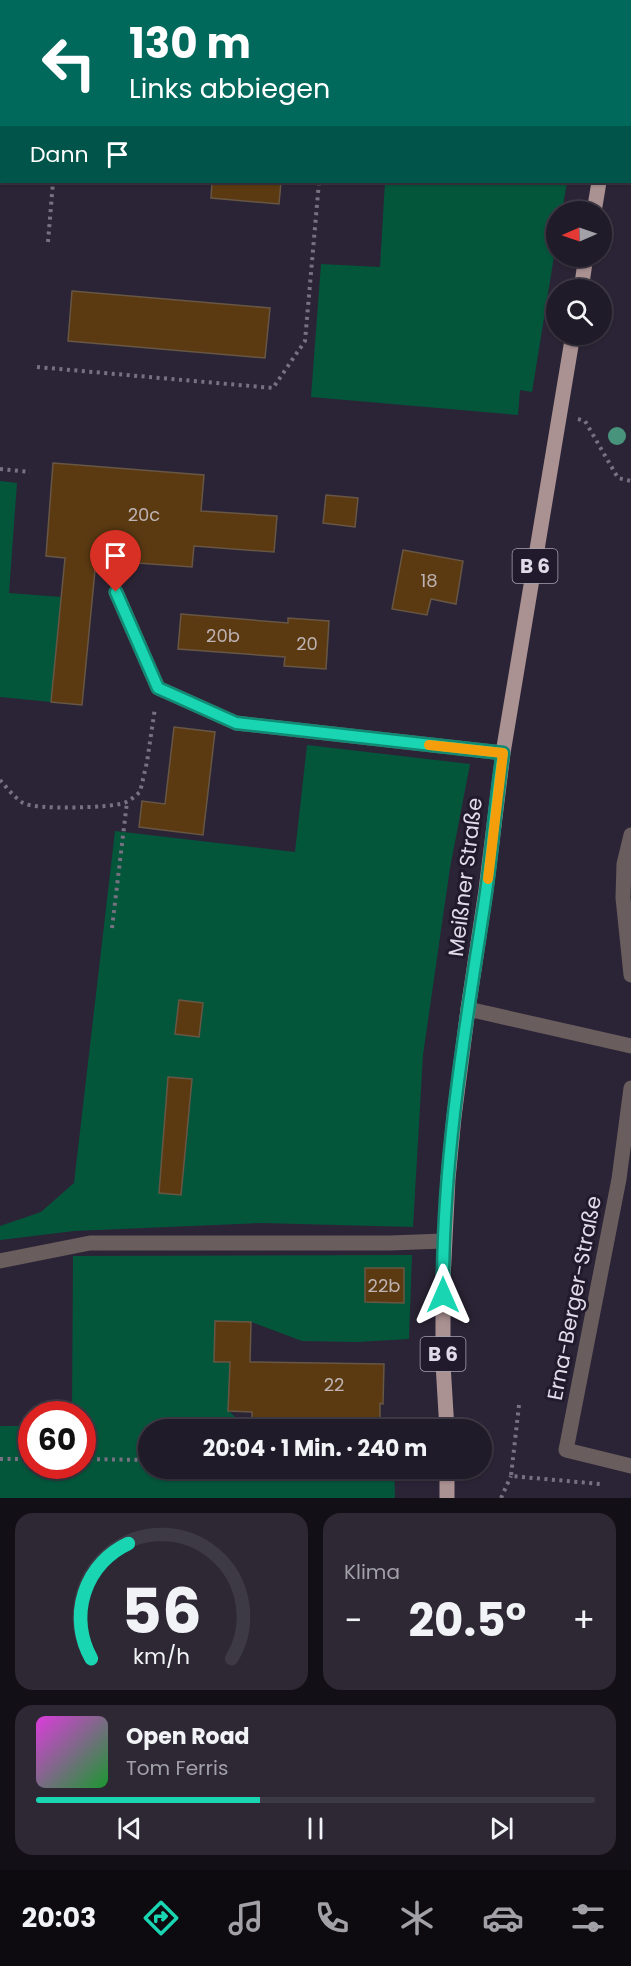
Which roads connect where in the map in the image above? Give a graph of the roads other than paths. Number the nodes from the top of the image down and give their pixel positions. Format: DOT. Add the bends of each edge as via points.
graph roads {
  1 [pos="599,183"];
  2 [pos="596,201"];
  3 [pos="571,345"];
  4 [pos="116,592"];
  5 [pos="503,753"];
  6 [pos="631,835"];
  7 [pos="631,970"];
  8 [pos="631,975"];
  9 [pos="468,1010"];
  10 [pos="631,1046"];
  11 [pos="631,1088"];
  12 [pos="444,1241"];
  13 [pos="0,1261"];
  14 [pos="446,1419"];
  15 [pos="631,1466"];
  16 [pos="447,1479"];
  17 [pos="447,1498"];
  1 -- 2 [label="main road"];
  3 -- 5 [label="main road, Meißner Straße / B 6"];
  4 -- 5 [label="street" via="158,688 236,723"];
  5 -- 9 [label="main road, Meißner Straße / B 6"];
  6 -- 7 [label="street" via="624,864 623,898"];
  7 -- 8 [label="street"];
  9 -- 10 [label="street"];
  9 -- 12 [label="main road, Meißner Straße / B 6"];
  11 -- 15 [label="street, Erna-Berger-Straße" via="619,1179 566,1450"];
  12 -- 13 [label="street" via="90,1243"];
  12 -- 14 [label="main road, Meißner Straße / B 6"];
  16 -- 17 [label="main road"];
}
